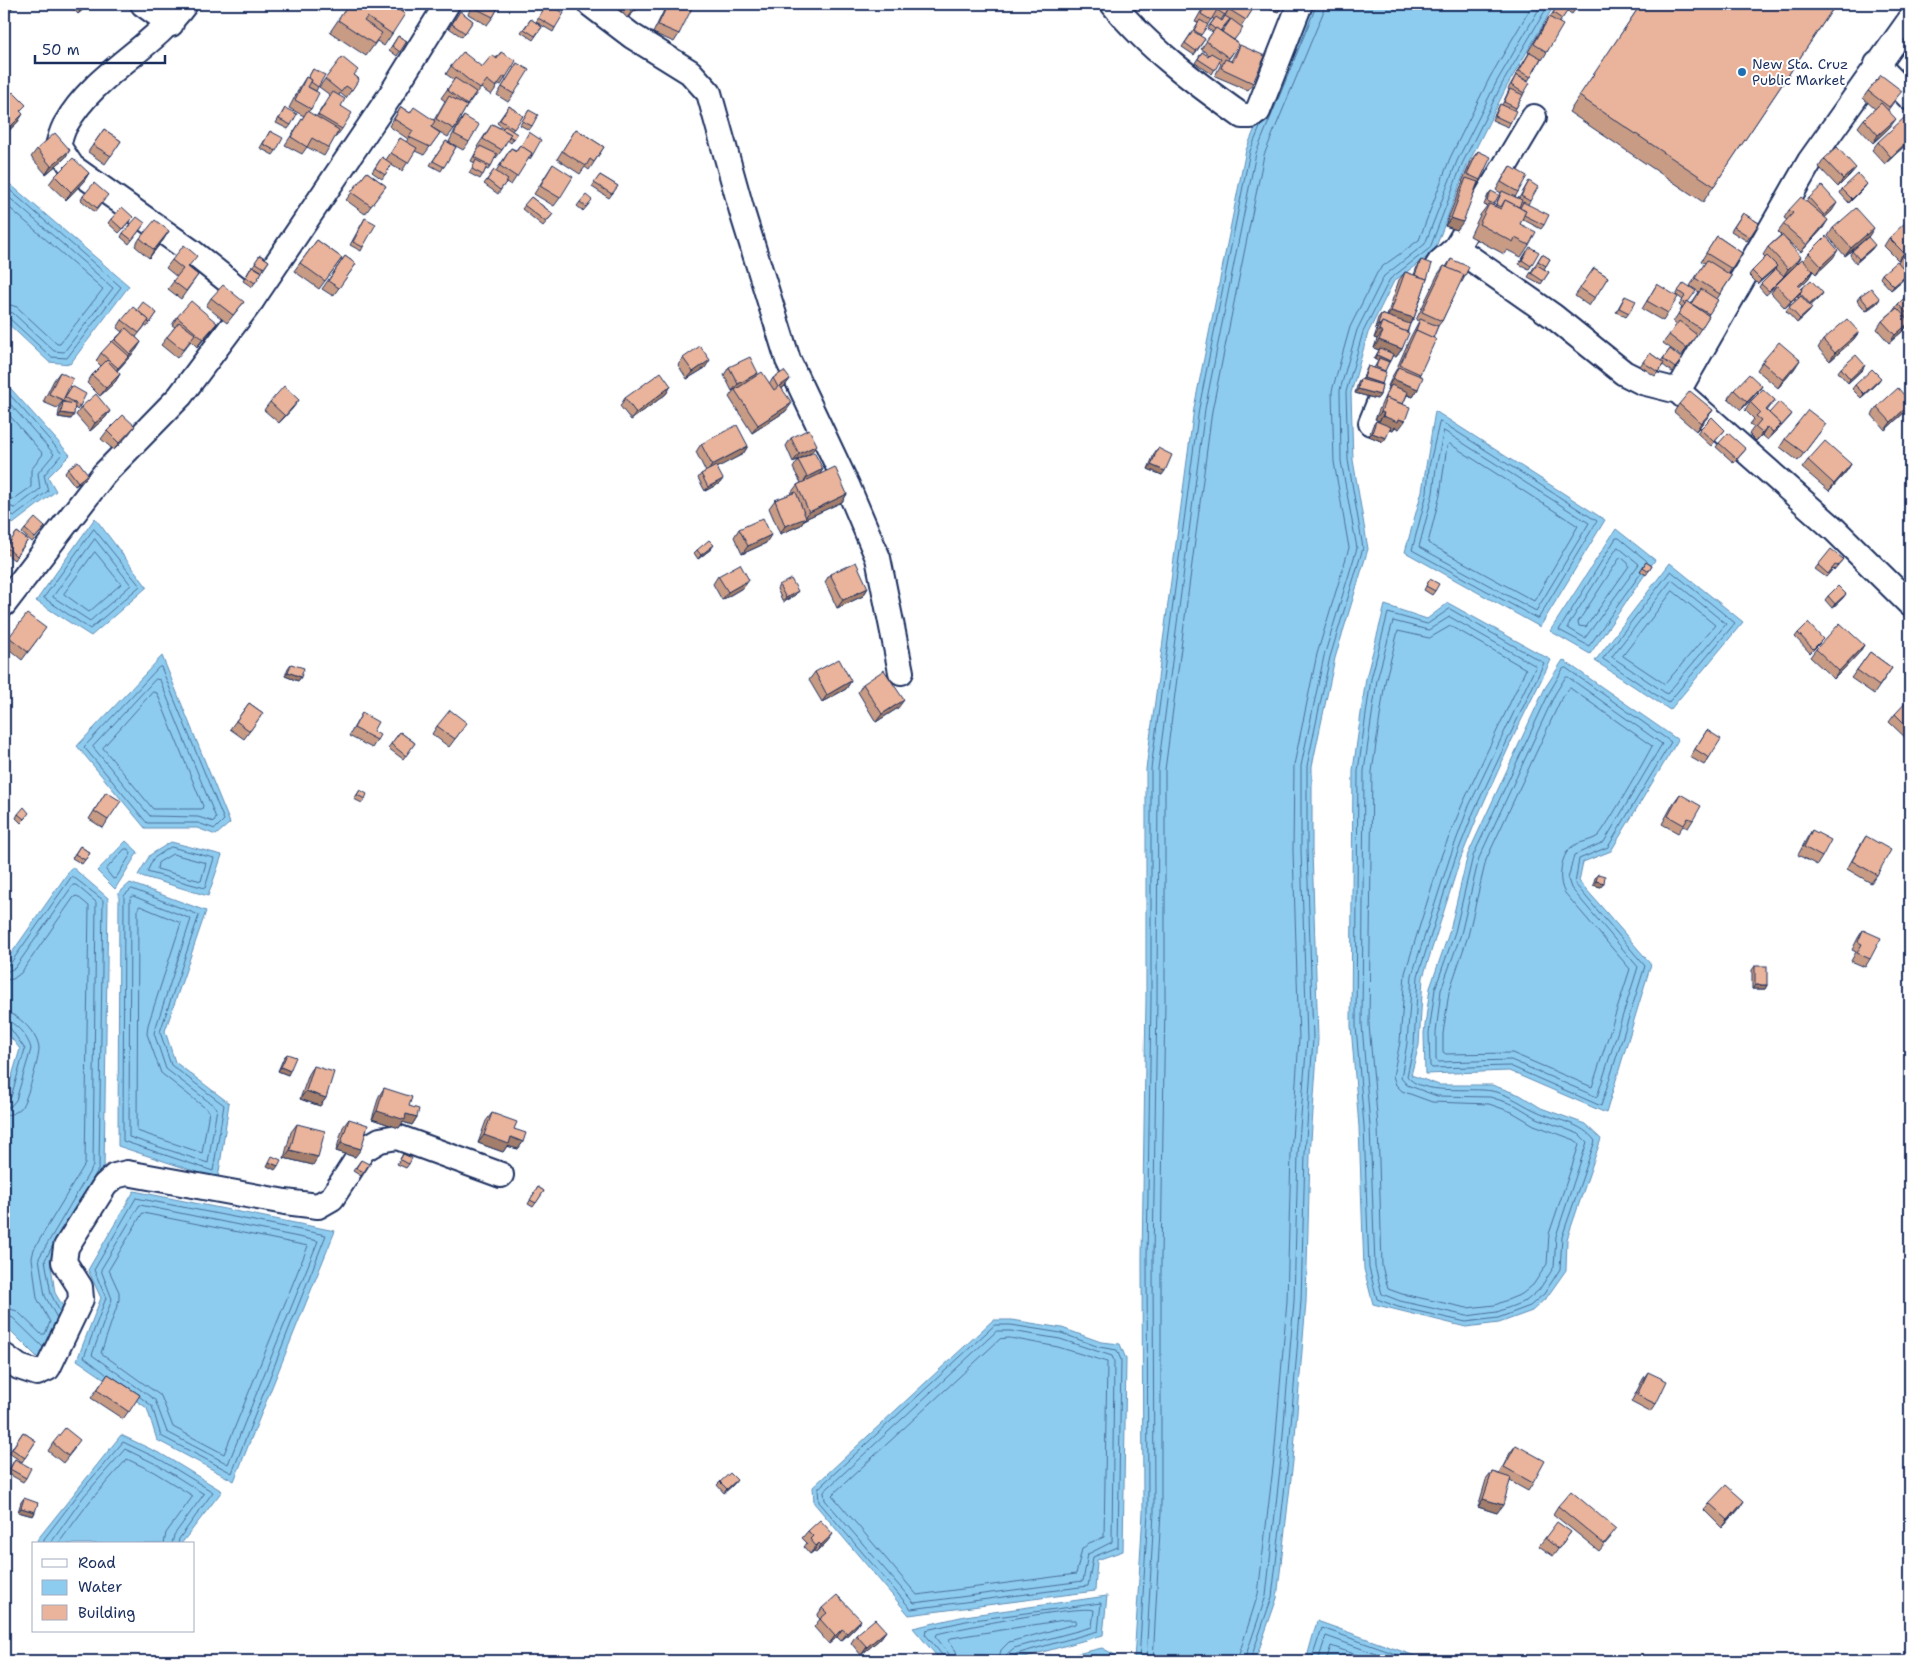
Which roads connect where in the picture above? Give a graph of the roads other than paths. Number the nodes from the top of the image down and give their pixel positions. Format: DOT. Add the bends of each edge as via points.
graph roads {
  1 [pos="143,4"];
  2 [pos="185,4"];
  3 [pos="447,4"];
  4 [pos="590,4"];
  5 [pos="1112,4"];
  6 [pos="1300,4"];
  7 [pos="1910,20"];
  8 [pos="170,24"];
  9 [pos="1877,64"];
  10 [pos="1910,98"];
  11 [pos="1534,117"];
  12 [pos="1456,248"];
  13 [pos="252,300"];
  14 [pos="1678,391"];
  15 [pos="1371,423"];
  16 [pos="4,604"];
  17 [pos="1910,604"];
  18 [pos="900,672"];
  19 [pos="501,1175"];
  20 [pos="4,1356"];
  1 -- 8 [label="street"];
  2 -- 8 [label="street"];
  3 -- 13 [label="street" via="390,96"];
  4 -- 18 [label="street" via="632,36 690,72 709,93 788,360 878,558"];
  5 -- 6 [label="street" via="1171,61 1242,116 1251,116 1258,111"];
  7 -- 9 [label="street"];
  8 -- 13 [label="street" via="94,88 65,124 58,146 72,166 192,252"];
  9 -- 10 [label="street"];
  9 -- 14 [label="street" via="1810,161"];
  11 -- 12 [label="street"];
  12 -- 14 [label="street" via="1553,316 1624,373 1642,382"];
  12 -- 15 [label="street" via="1440,262 1430,278"];
  13 -- 16 [label="street" via="180,396 104,474"];
  14 -- 17 [label="street" via="1834,529"];
  19 -- 20 [label="street" via="397,1137 380,1140 363,1150 332,1198 318,1206 127,1173 115,1176 105,1185 66,1248 64,1262 80,1287 81,1299 48,1368 37,1373 19,1367"];
}
